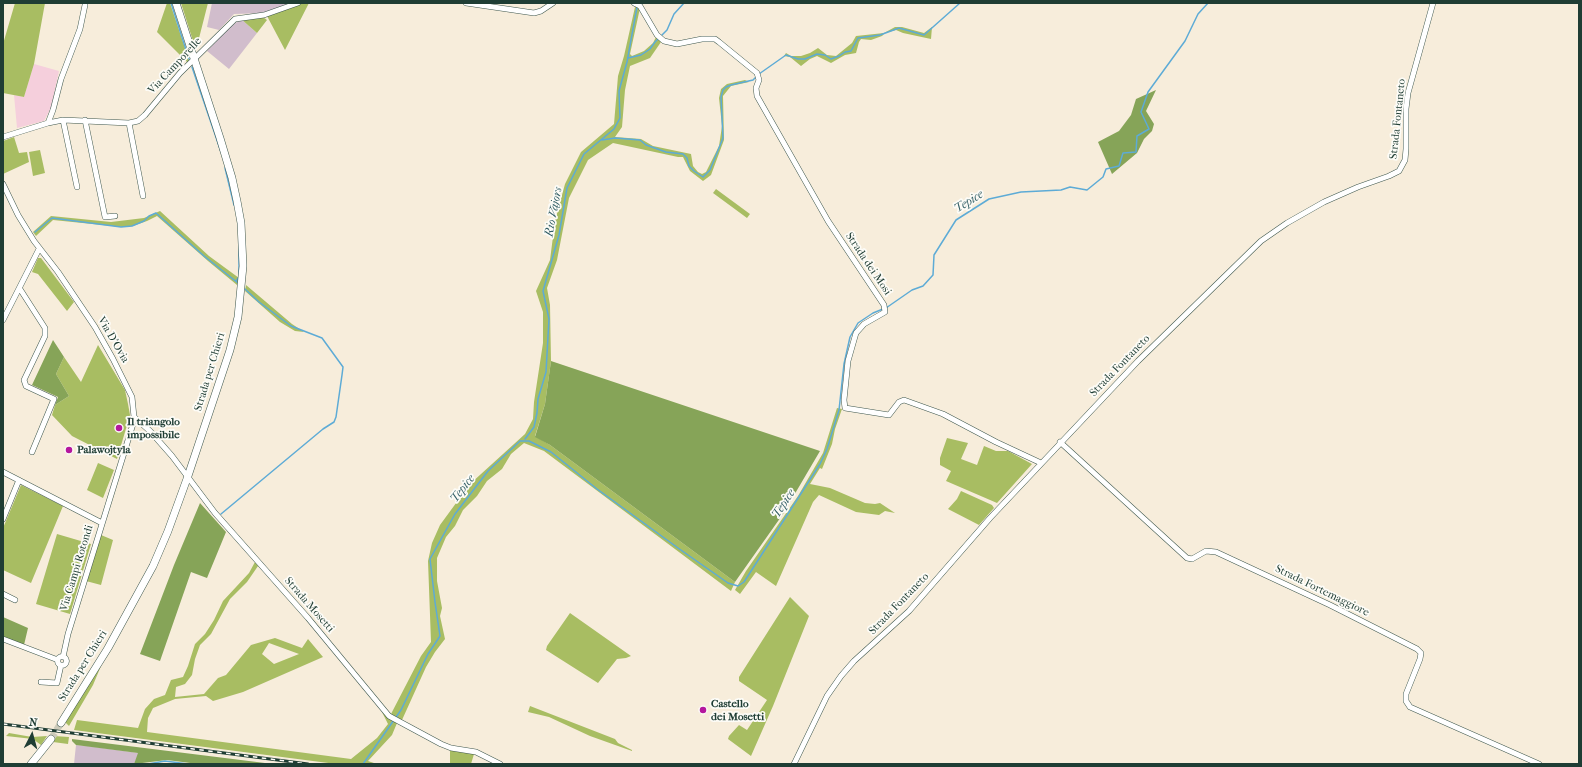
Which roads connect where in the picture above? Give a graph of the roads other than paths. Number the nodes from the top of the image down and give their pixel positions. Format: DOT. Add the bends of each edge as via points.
graph roads {
  1 [pos="176,3"];
  2 [pos="298,3"];
  3 [pos="466,3"];
  4 [pos="553,3"];
  5 [pos="634,3"];
  6 [pos="1433,3"];
  7 [pos="85,5"];
  8 [pos="194,60"];
  9 [pos="63,120"];
  10 [pos="85,120"];
  11 [pos="48,123"];
  12 [pos="129,123"];
  13 [pos="3,137"];
  14 [pos="3,184"];
  15 [pos="77,187"];
  16 [pos="143,196"];
  17 [pos="115,216"];
  18 [pos="39,249"];
  19 [pos="20,289"];
  20 [pos="3,320"];
  21 [pos="134,417"];
  22 [pos="1060,442"];
  23 [pos="32,452"];
  24 [pos="1041,463"];
  25 [pos="3,472"];
  26 [pos="188,476"];
  27 [pos="19,480"];
  28 [pos="3,519"];
  29 [pos="102,523"];
  30 [pos="3,594"];
  31 [pos="15,600"];
  32 [pos="3,639"];
  33 [pos="60,658"];
  34 [pos="41,682"];
  35 [pos="60,723"];
  36 [pos="51,739"];
  37 [pos="31,764"];
  38 [pos="500,764"];
  39 [pos="794,764"];
  40 [pos="1539,764"];
  1 -- 8 [label="main road, Strada per Chieri"];
  2 -- 8 [label="street, Via Camporelle" via="264,15 235,19"];
  3 -- 4 [label="street" via="534,14"];
  5 -- 24 [label="street, Strada dei Mosi" via="640,6 659,37 677,44 714,40 757,74 757,96 828,221 884,305 885,312 864,324 856,333 848,361 845,408 889,415 899,402 904,400 943,414"];
  6 -- 22 [label="street, Strada Fontaneto" via="1408,93 1405,160 1399,170 1324,202 1261,241 1138,361"];
  7 -- 11 [label="street" via="80,29"];
  8 -- 12 [label="street, Via Camporelle" via="145,115 138,121"];
  8 -- 26 [label="main road, Strada per Chieri" via="232,178 241,223 243,266 238,317 230,350"];
  9 -- 10 [label="street"];
  9 -- 11 [label="street"];
  9 -- 15 [label="street"];
  10 -- 12 [label="street"];
  10 -- 17 [label="street" via="105,217"];
  11 -- 13 [label="street"];
  12 -- 16 [label="street"];
  14 -- 18 [label="street, Via D'Ovia"];
  18 -- 19 [label="street"];
  18 -- 21 [label="street, Via D'Ovia" via="70,290 113,359 132,398"];
  19 -- 20 [label="street"];
  19 -- 23 [label="street" via="45,328 45,336 24,380 26,386 54,399"];
  21 -- 26 [label="street, Strada Mosetti" via="150,431"];
  21 -- 29 [label="street, Via D'Ovia"];
  22 -- 24 [label="street, Strada Fontaneto"];
  22 -- 40 [label="street, Strada Fortemaggiore" via="1187,558 1192,559 1206,551 1216,552 1417,649 1421,653 1420,659 1406,694 1406,701 1410,707"];
  24 -- 39 [label="street, Strada Fontaneto" via="909,611 841,676 827,696"];
  25 -- 27 [label="street, Via Campi Rotondi"];
  26 -- 35 [label="main road, Strada per Chieri" via="149,573 108,648"];
  26 -- 38 [label="street, Strada Mosetti" via="215,513 318,630 389,716 441,744 476,752"];
  27 -- 28 [label="street"];
  27 -- 29 [label="street, Via Campi Rotondi"];
  29 -- 33 [label="street, Via Campi Rotondi"];
  30 -- 31 [label="street"];
  32 -- 33 [label="street"];
  33 -- 34 [label="street, Via Campi Rotondi" via="65,658 66,662 61,665 57,683"];
  36 -- 37 [label="main road"];
}
